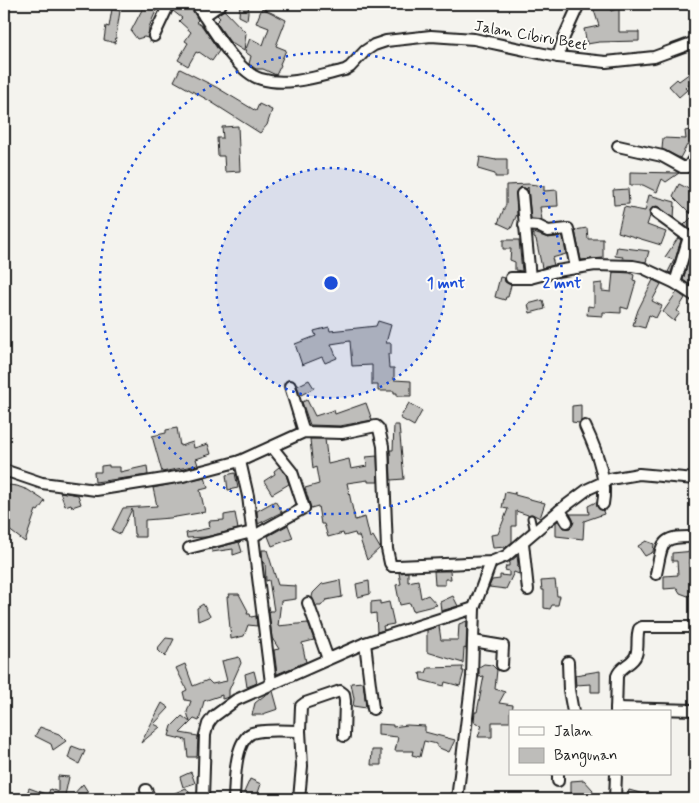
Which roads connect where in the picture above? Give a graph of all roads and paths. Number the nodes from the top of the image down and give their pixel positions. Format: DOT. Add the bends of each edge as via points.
graph roads {
  1 [pos="169,4"];
  2 [pos="196,4"];
  3 [pos="221,4"];
  4 [pos="579,4"];
  5 [pos="204,16"];
  6 [pos="154,36"];
  7 [pos="695,42"];
  8 [pos="558,57"];
  9 [pos="618,146"];
  10 [pos="695,157"];
  11 [pos="522,194"];
  12 [pos="656,213"];
  13 [pos="524,225"];
  14 [pos="576,268"];
  15 [pos="511,278"];
  16 [pos="530,278"];
  17 [pos="675,283"];
  18 [pos="695,296"];
  19 [pos="290,386"];
  20 [pos="585,426"];
  21 [pos="304,432"];
  22 [pos="272,447"];
  23 [pos="240,461"];
  24 [pos="4,470"];
  25 [pos="695,479"];
  26 [pos="603,482"];
  27 [pos="603,504"];
  28 [pos="560,510"];
  29 [pos="531,518"];
  30 [pos="567,522"];
  31 [pos="534,532"];
  32 [pos="252,534"];
  33 [pos="695,537"];
  34 [pos="523,543"];
  35 [pos="190,548"];
  36 [pos="491,562"];
  37 [pos="656,574"];
  38 [pos="528,590"];
  39 [pos="308,602"];
  40 [pos="474,608"];
  41 [pos="695,627"];
  42 [pos="473,641"];
  43 [pos="365,644"];
  44 [pos="328,659"];
  45 [pos="568,662"];
  46 [pos="502,665"];
  47 [pos="271,683"];
  48 [pos="373,709"];
  49 [pos="573,710"];
  50 [pos="616,710"];
  51 [pos="695,710"];
  52 [pos="300,731"];
  53 [pos="344,736"];
  54 [pos="616,776"];
  55 [pos="203,799"];
  56 [pos="234,799"];
  57 [pos="299,799"];
  58 [pos="457,799"];
  59 [pos="615,799"];
  1 -- 6 [label="street"];
  2 -- 5 [label="street, Jalan Cibiru Beet"];
  3 -- 5 [label="street"];
  4 -- 8 [label="street"];
  5 -- 8 [label="street, Jalan Cibiru Beet" via="220,41 248,73 278,82 345,70 365,51 386,41 431,36 474,39"];
  7 -- 8 [label="street, Jalan Cibiru Beet" via="654,57 606,62"];
  9 -- 10 [label="street" via="662,156 682,167 688,167"];
  11 -- 13 [label="street"];
  12 -- 17 [label="street" via="689,237"];
  13 -- 14 [label="street" via="548,231 568,229"];
  13 -- 16 [label="street"];
  14 -- 16 [label="street"];
  14 -- 17 [label="street" via="614,264 634,266"];
  15 -- 16 [label="street"];
  17 -- 18 [label="street"];
  19 -- 21 [label="street"];
  20 -- 26 [label="street"];
  21 -- 22 [label="street"];
  21 -- 36 [label="street" via="342,433 374,426 379,429 386,487 387,549 392,566"];
  22 -- 23 [label="street"];
  22 -- 32 [label="street" via="292,472 304,508"];
  23 -- 24 [label="street" via="183,476 96,490 42,483"];
  23 -- 32 [label="street"];
  25 -- 26 [label="street" via="639,474"];
  26 -- 27 [label="street"];
  26 -- 28 [label="street"];
  28 -- 30 [label="street"];
  28 -- 31 [label="street"];
  29 -- 31 [label="lane"];
  31 -- 34 [label="street"];
  32 -- 35 [label="street"];
  32 -- 47 [label="street"];
  33 -- 37 [label="street" via="668,539 662,547"];
  34 -- 36 [label="street"];
  34 -- 38 [label="street"];
  36 -- 40 [label="street"];
  39 -- 44 [label="street"];
  40 -- 42 [label="street"];
  40 -- 43 [label="street"];
  41 -- 50 [label="street" via="639,629 636,654 616,676"];
  42 -- 46 [label="street" via="503,646"];
  42 -- 58 [label="street" via="472,677"];
  43 -- 44 [label="street"];
  43 -- 48 [label="street"];
  44 -- 47 [label="street"];
  45 -- 49 [label="street"];
  47 -- 55 [label="street" via="236,700 208,724"];
  50 -- 51 [label="street"];
  52 -- 53 [label="street" via="301,706 340,691 345,701"];
  52 -- 56 [label="street" via="252,733 244,739 239,749"];
  52 -- 57 [label="street" via="302,766"];
  54 -- 59 [label="street"];
}
